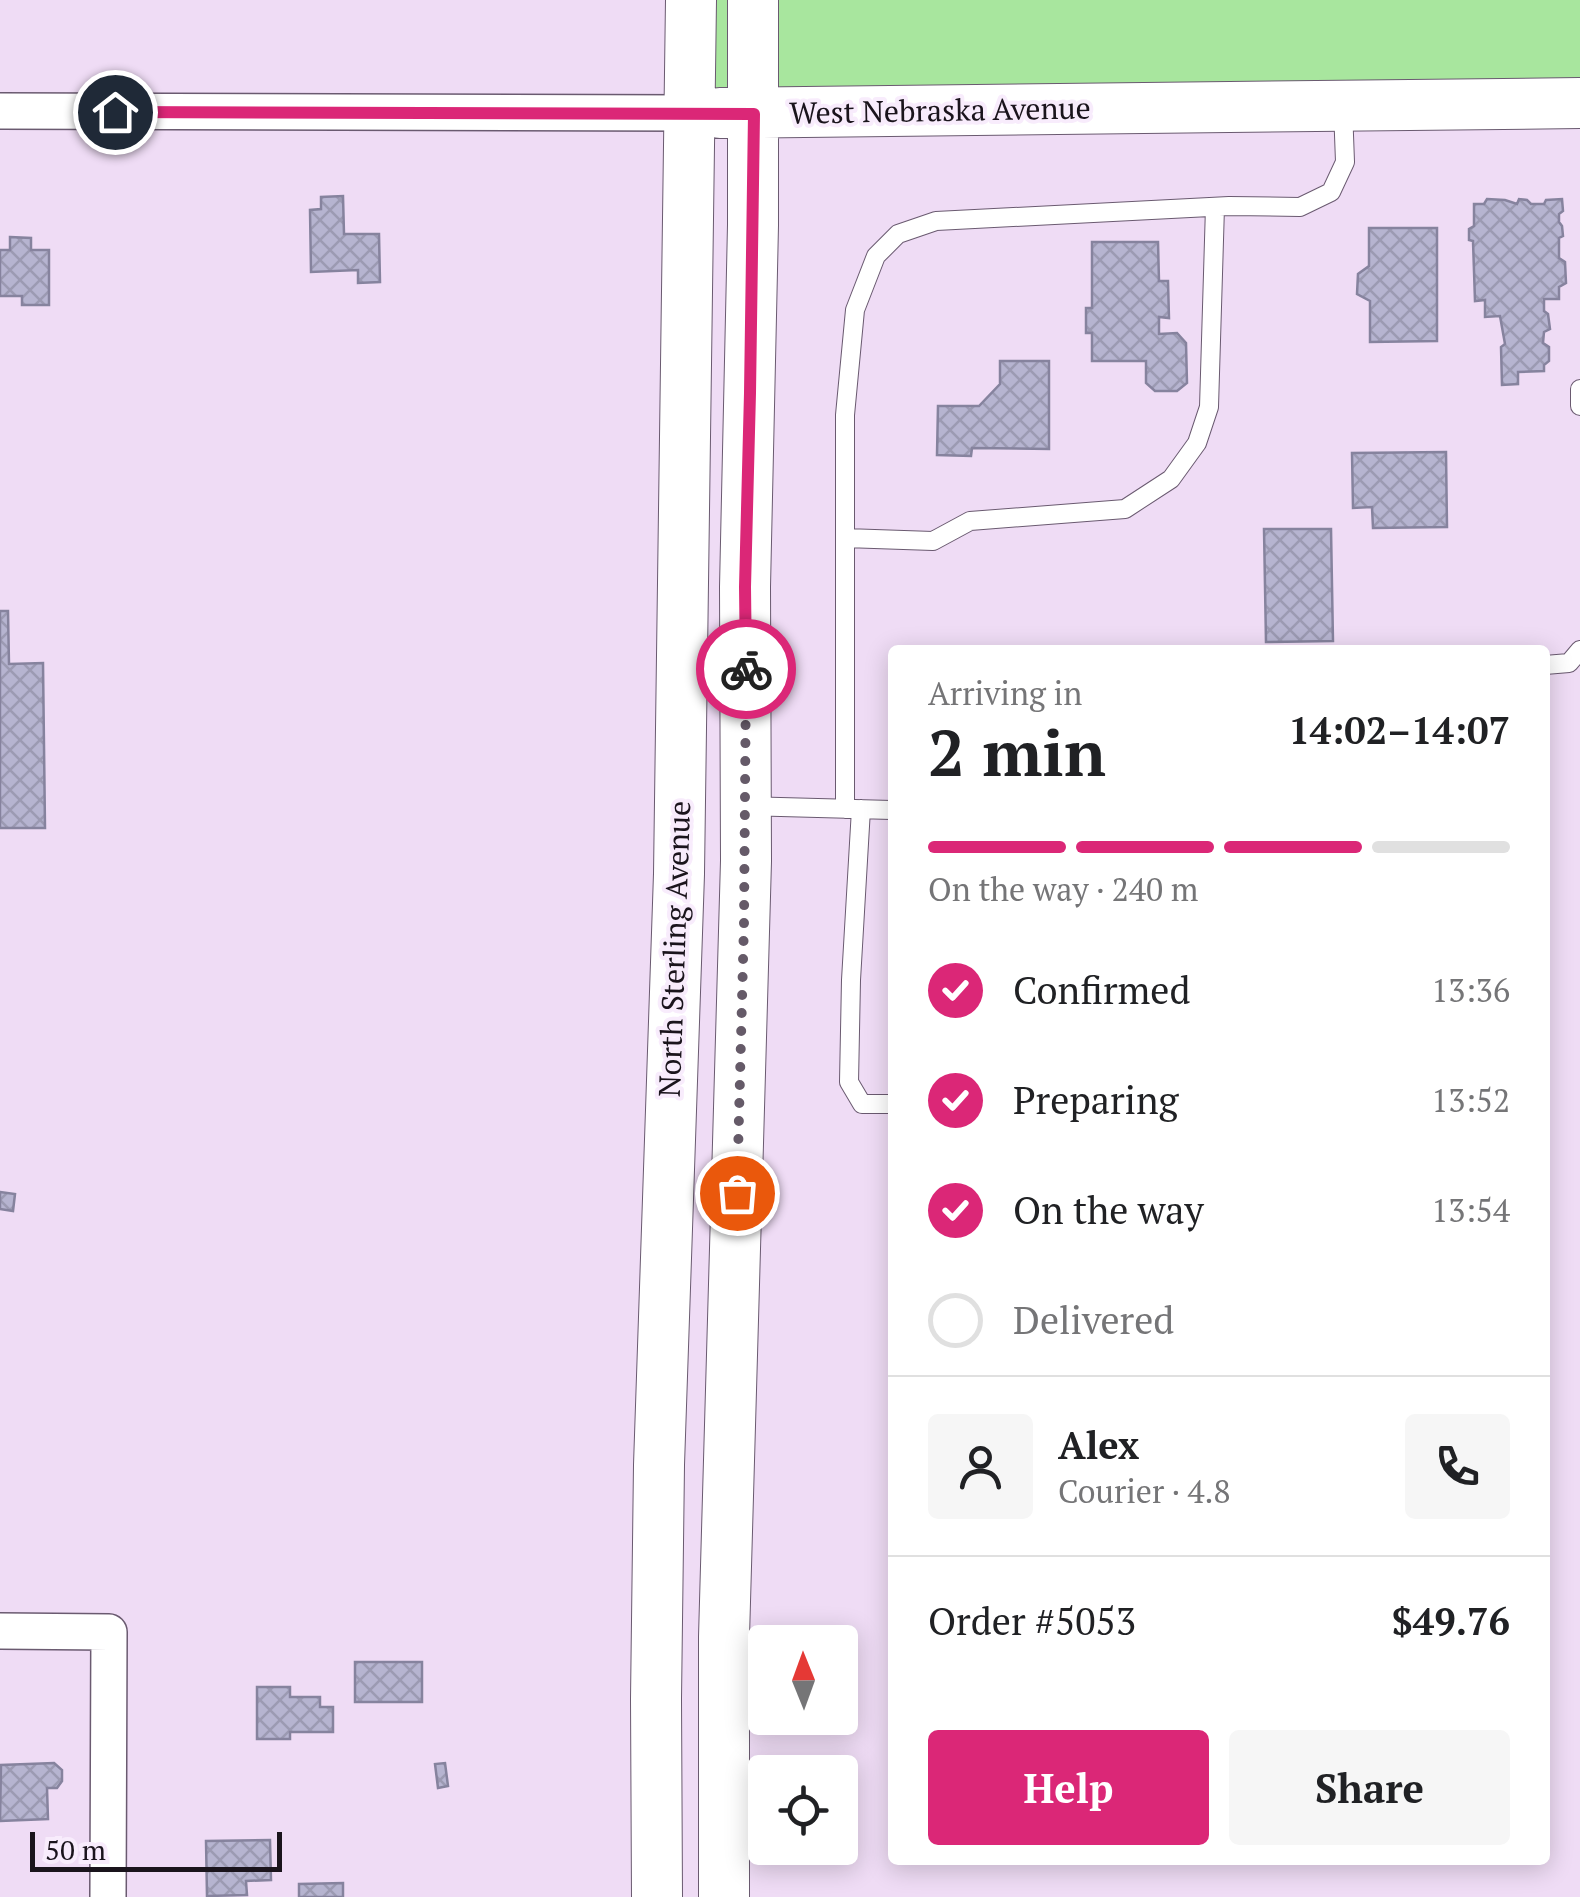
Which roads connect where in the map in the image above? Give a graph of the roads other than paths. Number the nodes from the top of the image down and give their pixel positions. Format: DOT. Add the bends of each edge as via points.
graph roads {
  1 [pos="691,0"];
  2 [pos="753,0"];
  3 [pos="1580,103"];
  4 [pos="1344,106"];
  5 [pos="0,111"];
  6 [pos="690,113"];
  7 [pos="754,114"];
  8 [pos="1215,207"];
  9 [pos="1580,390"];
  10 [pos="1580,406"];
  11 [pos="845,538"];
  12 [pos="1580,650"];
  13 [pos="1550,664"];
  14 [pos="746,806"];
  15 [pos="853,809"];
  16 [pos="888,810"];
  17 [pos="888,1104"];
  18 [pos="0,1631"];
  19 [pos="108,1897"];
  20 [pos="657,1897"];
  21 [pos="724,1897"];
  1 -- 6 [label="main road, North Sterling Avenue"];
  2 -- 7 [label="main road"];
  3 -- 4 [label="main road, West Nebraska Avenue"];
  4 -- 7 [label="main road, West Nebraska Avenue"];
  4 -- 8 [label="lane" via="1345,162 1331,192 1300,207"];
  5 -- 6 [label="street, West Nebraska Avenue"];
  6 -- 7 [label="main road, West Nebraska Avenue"];
  6 -- 20 [label="main road, North Sterling Avenue" via="679,874 659,1465"];
  7 -- 14 [label="main road"];
  8 -- 11 [label="lane" via="1208,406 1197,443 1171,480 1125,509 970,521 933,541"];
  8 -- 11 [label="lane" via="936,221 898,234 876,256 855,310 845,415"];
  9 -- 10 [label="lane"];
  11 -- 15 [label="lane"];
  12 -- 13 [label="lane" via="1568,663"];
  14 -- 15 [label="lane"];
  14 -- 21 [label="main road" via="724,1637"];
  15 -- 16 [label="lane"];
  15 -- 17 [label="lane" via="850,1082 862,1104"];
  18 -- 19 [label="street" via="109,1632"];
}
